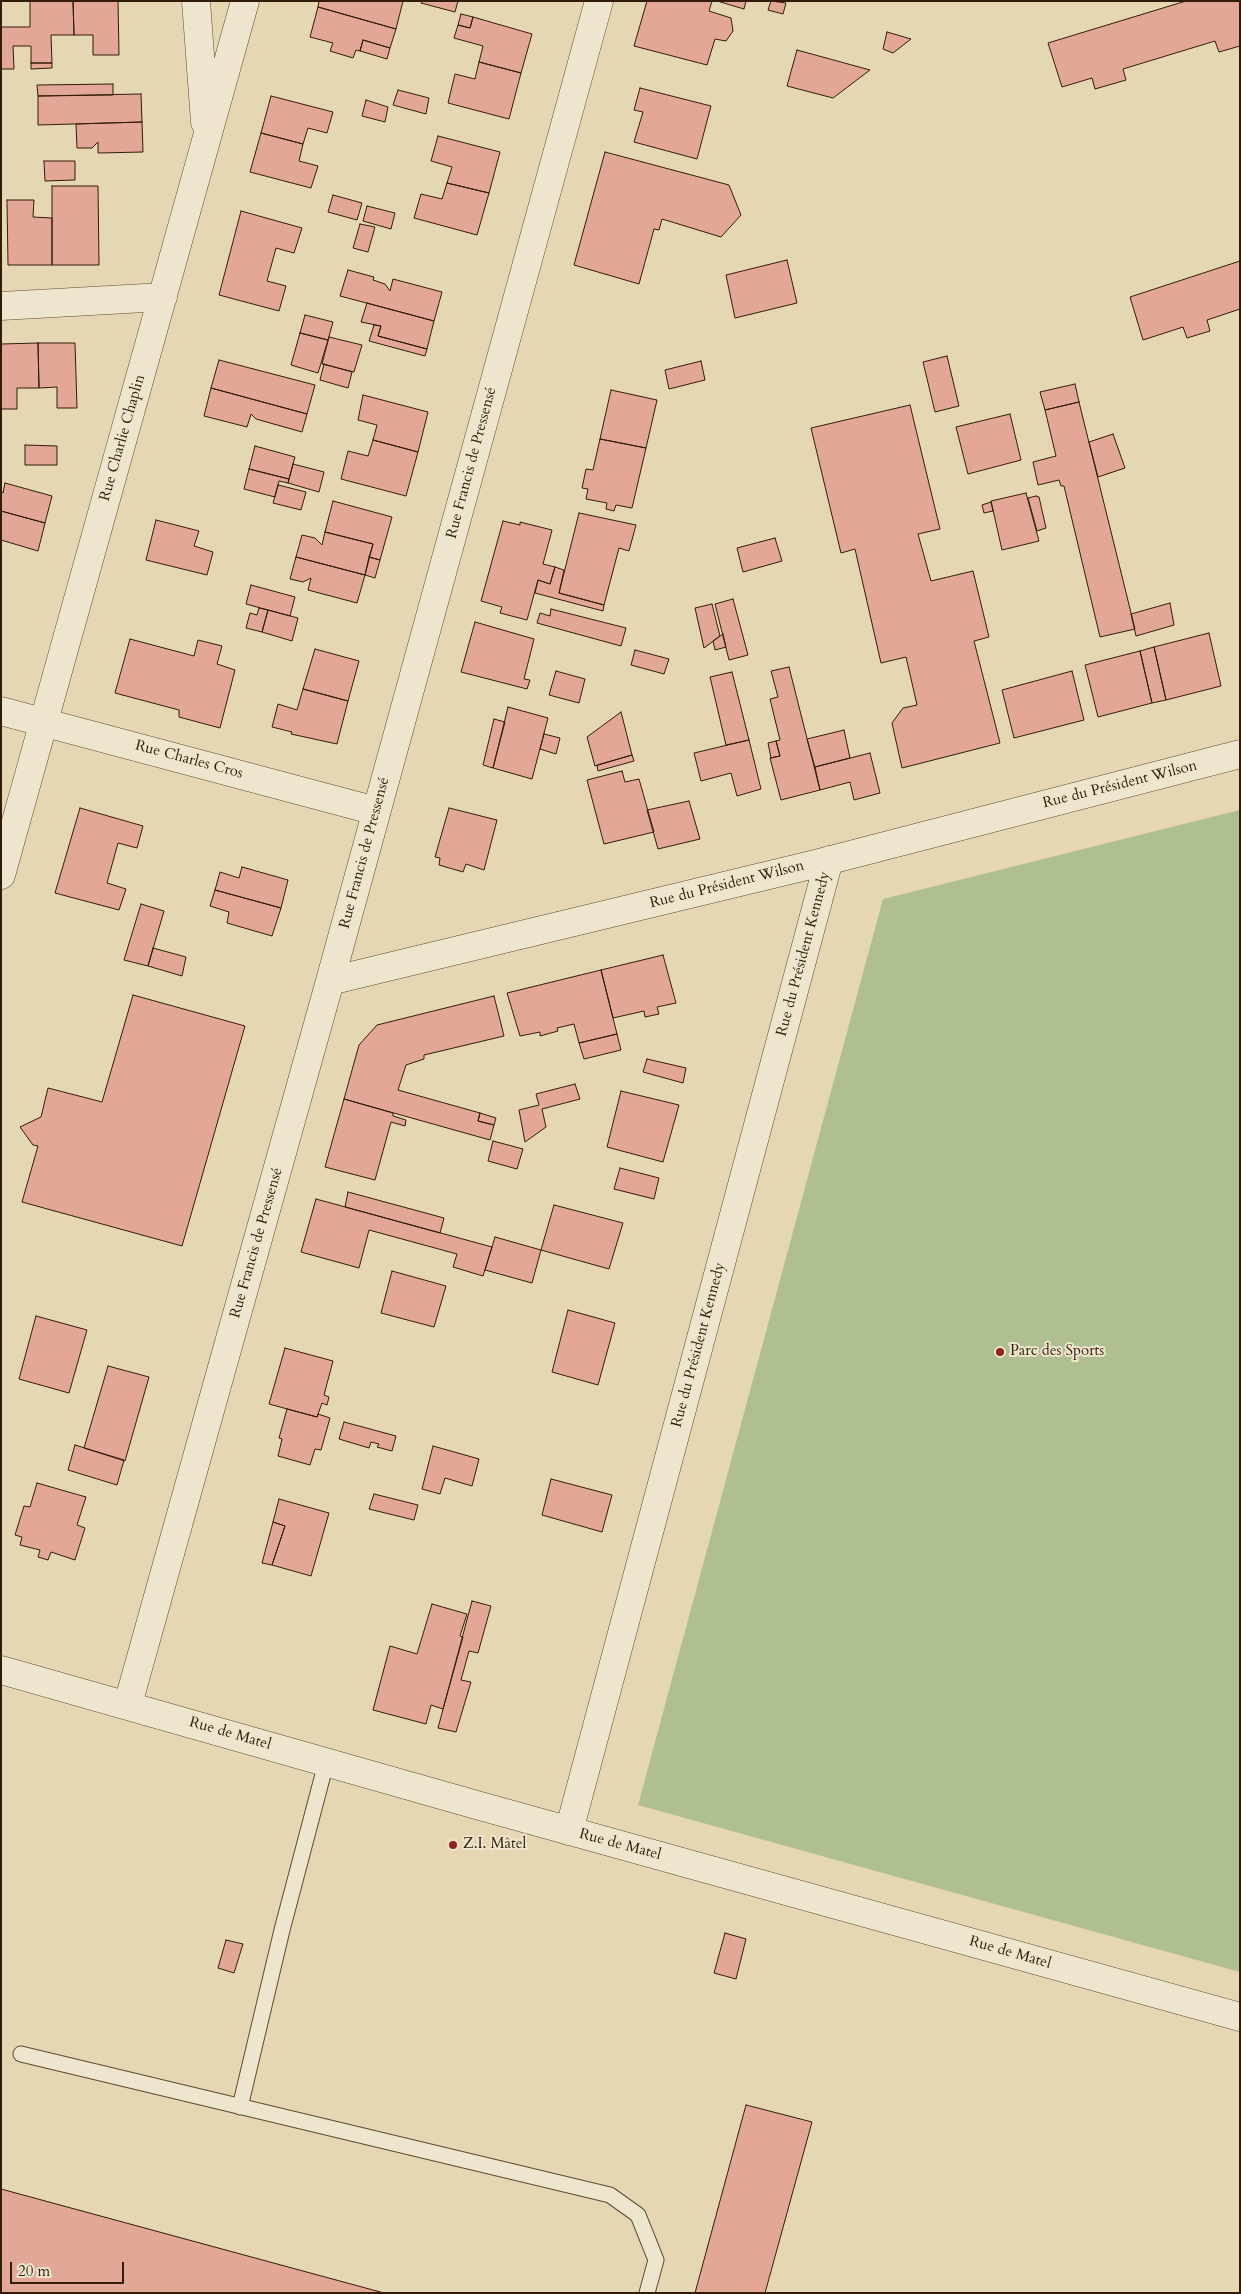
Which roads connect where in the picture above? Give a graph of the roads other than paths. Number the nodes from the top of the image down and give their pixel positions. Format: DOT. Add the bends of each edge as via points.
graph roads {
  1 [pos="196,1"];
  2 [pos="245,1"];
  3 [pos="599,1"];
  4 [pos="206,143"];
  5 [pos="163,297"];
  6 [pos="1,306"];
  7 [pos="1,711"];
  8 [pos="44,722"];
  9 [pos="1240,754"];
  10 [pos="376,811"];
  11 [pos="829,860"];
  12 [pos="1,874"];
  13 [pos="330,981"];
  14 [pos="1,1670"];
  15 [pos="128,1704"];
  16 [pos="326,1762"];
  17 [pos="569,1831"];
  18 [pos="1240,2017"];
  19 [pos="21,2054"];
  20 [pos="240,2107"];
  21 [pos="647,2293"];
  1 -- 4 [label="street"];
  2 -- 4 [label="street, Rue Charlie Chaplin"];
  3 -- 10 [label="street, Rue Francis de Pressensé"];
  4 -- 5 [label="street, Rue Charlie Chaplin"];
  5 -- 6 [label="street"];
  5 -- 8 [label="street, Rue Charlie Chaplin"];
  7 -- 8 [label="street, Rue Charles Cros"];
  8 -- 10 [label="street, Rue Charles Cros"];
  8 -- 12 [label="street, Rue Charlie Chaplin"];
  9 -- 11 [label="street, Rue du Président Wilson"];
  10 -- 13 [label="street, Rue Francis de Pressensé"];
  11 -- 13 [label="street, Rue du Président Wilson"];
  11 -- 17 [label="street, Rue du Président Kennedy"];
  13 -- 15 [label="street, Rue Francis de Pressensé"];
  14 -- 15 [label="street, Rue de Matel"];
  15 -- 16 [label="street, Rue de Matel"];
  16 -- 17 [label="street, Rue de Matel"];
  16 -- 20 [label="lane"];
  17 -- 18 [label="street, Rue de Matel"];
  19 -- 20 [label="lane"];
  20 -- 21 [label="lane" via="610,2195 638,2215 656,2260"];
}
